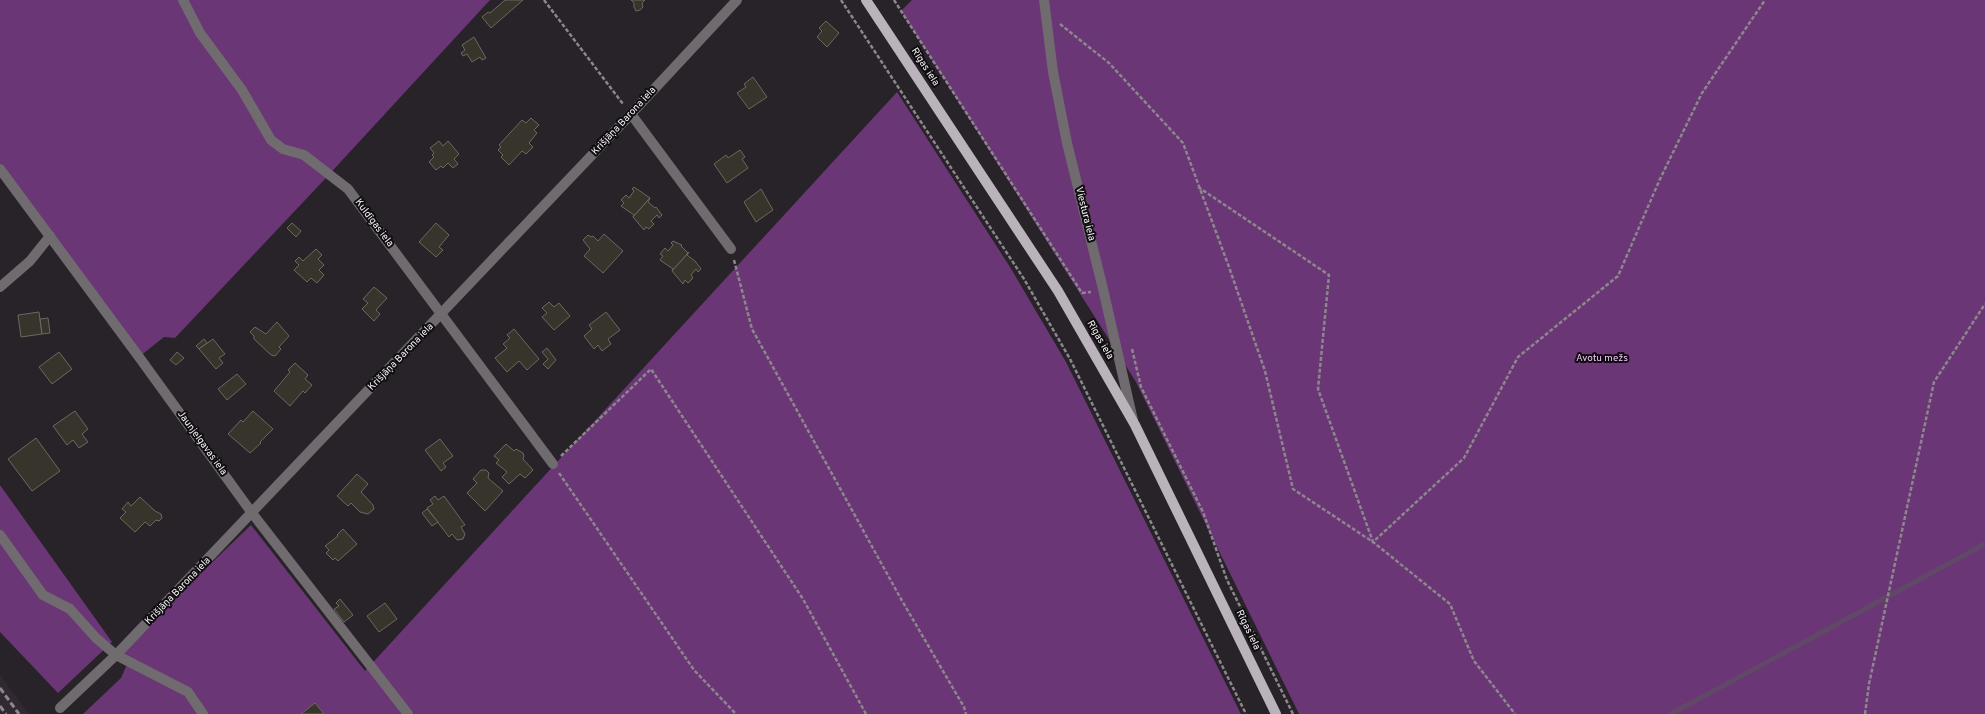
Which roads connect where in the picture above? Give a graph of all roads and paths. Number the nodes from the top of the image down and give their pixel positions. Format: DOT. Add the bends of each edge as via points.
graph roads {
  1 [pos="183,0"];
  2 [pos="544,0"];
  3 [pos="737,0"];
  4 [pos="841,0"];
  5 [pos="866,0"];
  6 [pos="1044,0"];
  7 [pos="1765,0"];
  8 [pos="1045,13"];
  9 [pos="631,114"];
  10 [pos="0,169"];
  11 [pos="1198,187"];
  12 [pos="50,236"];
  13 [pos="731,249"];
  14 [pos="0,287"];
  15 [pos="1985,304"];
  16 [pos="442,314"];
  17 [pos="1135,425"];
  18 [pos="553,464"];
  19 [pos="252,513"];
  20 [pos="0,535"];
  21 [pos="1373,542"];
  22 [pos="116,656"];
  23 [pos="60,708"];
  24 [pos="202,714"];
  25 [pos="408,714"];
  26 [pos="736,714"];
  27 [pos="866,714"];
  28 [pos="966,714"];
  29 [pos="1246,714"];
  30 [pos="1276,714"];
  31 [pos="1515,714"];
  32 [pos="1865,714"];
  1 -- 16 [label="street, Kuldīgas iela" via="200,33 242,90 271,140 283,149 304,155 348,189"];
  2 -- 9 [label="path"];
  3 -- 9 [label="street, Krišjāņa Barona iela"];
  4 -- 29 [label="path" via="1024,279 1070,359"];
  5 -- 17 [label="main road, Rīgas iela" via="1058,291"];
  6 -- 8 [label="street, Viestura iela"];
  7 -- 21 [label="path" via="1702,93 1660,179 1618,276 1518,357 1464,458"];
  8 -- 11 [label="path" via="1109,63 1183,143"];
  8 -- 17 [label="street, Viestura iela" via="1067,143"];
  9 -- 13 [label="street"];
  9 -- 16 [label="street, Krišjāņa Barona iela"];
  10 -- 12 [label="street, Jaunjelgavas iela"];
  11 -- 21 [label="path" via="1264,371 1293,489"];
  11 -- 21 [label="path" via="1329,275 1318,389"];
  12 -- 14 [label="street" via="30,261"];
  12 -- 19 [label="street, Jaunjelgavas iela"];
  13 -- 28 [label="path" via="752,330"];
  15 -- 32 [label="path" via="1934,382 1869,684"];
  16 -- 18 [label="street, Kuldīgas iela"];
  16 -- 19 [label="street, Krišjāņa Barona iela"];
  17 -- 30 [label="main road, Rīgas iela"];
  18 -- 26 [label="path" via="694,670"];
  18 -- 27 [label="path" via="651,369 803,598"];
  19 -- 22 [label="street, Krišjāņa Barona iela"];
  19 -- 25 [label="street, Jaunjelgavas iela"];
  20 -- 22 [label="street" via="44,595 70,609"];
  21 -- 31 [label="path" via="1450,604 1474,661"];
  22 -- 23 [label="street, Krišjāņa Barona iela"];
  22 -- 24 [label="street" via="188,692"];
}
